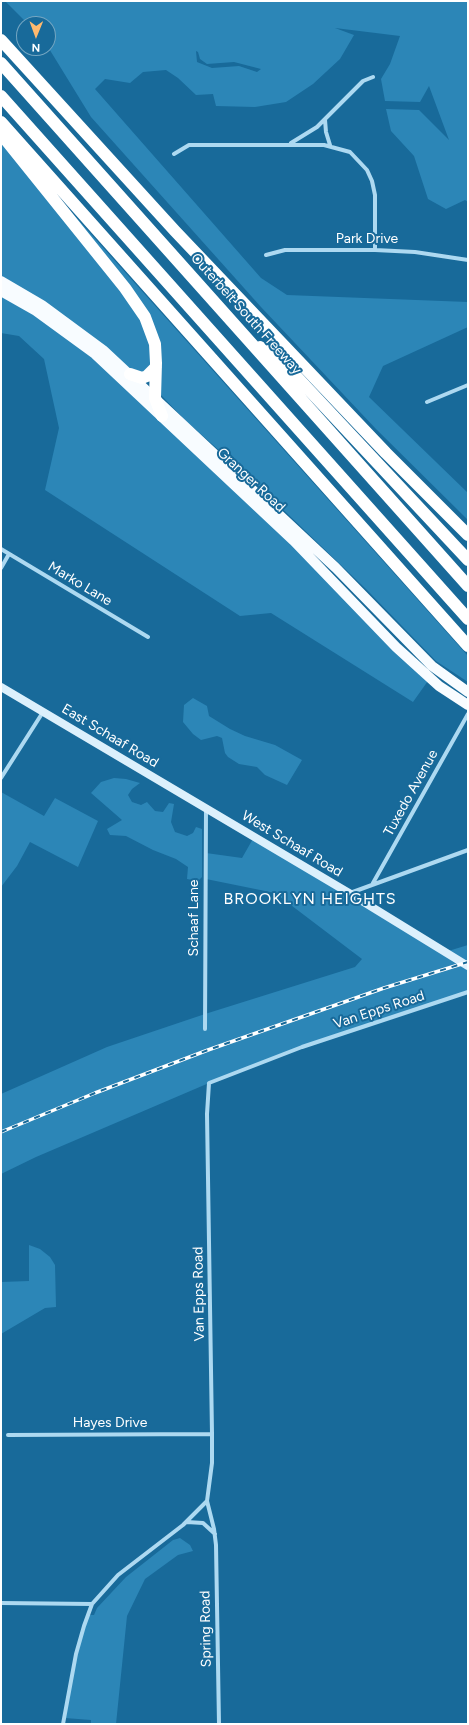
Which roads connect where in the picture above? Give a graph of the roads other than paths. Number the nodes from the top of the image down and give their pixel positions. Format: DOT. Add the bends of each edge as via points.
graph roads {
  1 [pos="1,40"];
  2 [pos="1,63"];
  3 [pos="373,77"];
  4 [pos="1,96"];
  5 [pos="325,119"];
  6 [pos="1,122"];
  7 [pos="1,134"];
  8 [pos="288,144"];
  9 [pos="330,145"];
  10 [pos="174,154"];
  11 [pos="375,250"];
  12 [pos="266,255"];
  13 [pos="468,260"];
  14 [pos="1,281"];
  15 [pos="1,291"];
  16 [pos="249,341"];
  17 [pos="156,367"];
  18 [pos="130,374"];
  19 [pos="468,385"];
  20 [pos="155,398"];
  21 [pos="427,402"];
  22 [pos="162,416"];
  23 [pos="468,535"];
  24 [pos="1,549"];
  25 [pos="10,554"];
  26 [pos="468,560"];
  27 [pos="1,568"];
  28 [pos="468,586"];
  29 [pos="468,619"];
  30 [pos="148,637"];
  31 [pos="468,646"];
  32 [pos="1,687"];
  33 [pos="468,692"];
  34 [pos="468,705"];
  35 [pos="43,712"];
  36 [pos="468,714"];
  37 [pos="1,778"];
  38 [pos="206,808"];
  39 [pos="468,850"];
  40 [pos="373,883"];
  41 [pos="350,893"];
  42 [pos="468,966"];
  43 [pos="468,992"];
  44 [pos="205,1029"];
  45 [pos="8,1434"];
  46 [pos="212,1434"];
  47 [pos="207,1501"];
  48 [pos="184,1523"];
  49 [pos="215,1534"];
  50 [pos="1,1603"];
  51 [pos="92,1604"];
  52 [pos="64,1724"];
  53 [pos="219,1724"];
  1 -- 23 [label="highway" via="185,242 386,453"];
  2 -- 16 [label="highway, Outerbelt South Freeway"];
  3 -- 5 [label="street" via="363,81"];
  4 -- 29 [label="highway"];
  5 -- 8 [label="street" via="310,133"];
  5 -- 9 [label="street"];
  6 -- 31 [label="highway"];
  7 -- 17 [label="highway" via="136,302 153,338"];
  8 -- 9 [label="street"];
  8 -- 10 [label="street" via="189,145"];
  9 -- 11 [label="street" via="350,152 367,170 372,181"];
  11 -- 12 [label="street, Park Drive" via="285,250"];
  11 -- 13 [label="street, Park Drive" via="415,252"];
  14 -- 18 [label="main road, Granger Road" via="60,317"];
  15 -- 22 [label="main road, Granger Road" via="36,311 75,339"];
  16 -- 26 [label="highway" via="281,360"];
  16 -- 28 [label="highway, Outerbelt South Freeway"];
  17 -- 18 [label="highway" via="142,378"];
  17 -- 20 [label="highway"];
  18 -- 20 [label="main road, Granger Road"];
  19 -- 21 [label="street"];
  20 -- 22 [label="highway"];
  20 -- 33 [label="main road, Granger Road" via="341,573 432,666"];
  22 -- 34 [label="main road, Granger Road" via="294,541 396,646 439,686"];
  24 -- 25 [label="street, Marko Lane"];
  25 -- 27 [label="street"];
  25 -- 30 [label="street, Marko Lane"];
  32 -- 35 [label="street, East Schaaf Road"];
  35 -- 37 [label="street"];
  35 -- 38 [label="street, East Schaaf Road"];
  36 -- 40 [label="street, Tuxedo Avenue"];
  38 -- 41 [label="street, West Schaaf Road"];
  38 -- 44 [label="street, Schaaf Lane"];
  39 -- 40 [label="street"];
  40 -- 41 [label="street"];
  41 -- 42 [label="street, West Schaaf Road"];
  43 -- 46 [label="street, Van Epps Road" via="302,1047 209,1083 207,1114"];
  45 -- 46 [label="street, Hayes Drive"];
  46 -- 47 [label="street, Van Epps Road" via="212,1463"];
  47 -- 48 [label="street"];
  47 -- 49 [label="street, Spring Road"];
  48 -- 49 [label="street" via="203,1523"];
  48 -- 51 [label="street" via="118,1575"];
  49 -- 53 [label="street, Spring Road"];
  50 -- 51 [label="street"];
  51 -- 52 [label="street" via="76,1654"];
}
